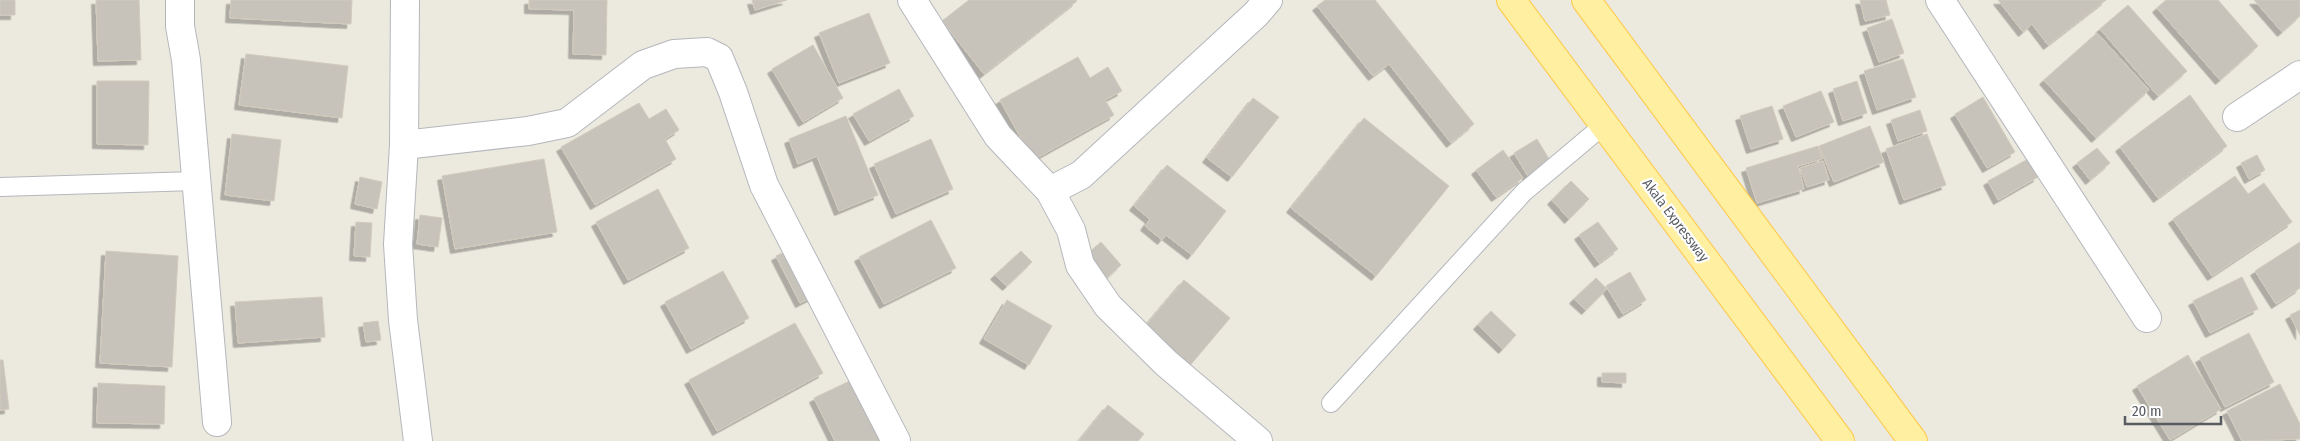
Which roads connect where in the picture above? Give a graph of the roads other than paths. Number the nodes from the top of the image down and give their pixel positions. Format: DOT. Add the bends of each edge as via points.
graph roads {
  1 [pos="180,0"];
  2 [pos="405,0"];
  3 [pos="912,0"];
  4 [pos="1268,0"];
  5 [pos="1511,0"];
  6 [pos="1586,0"];
  7 [pos="1940,0"];
  8 [pos="2300,75"];
  9 [pos="2237,117"];
  10 [pos="1605,124"];
  11 [pos="404,145"];
  12 [pos="196,182"];
  13 [pos="0,187"];
  14 [pos="1050,191"];
  15 [pos="2147,318"];
  16 [pos="1331,403"];
  17 [pos="217,422"];
  18 [pos="418,441"];
  19 [pos="896,441"];
  20 [pos="1258,441"];
  21 [pos="1840,441"];
  22 [pos="1913,441"];
  1 -- 12 [label="street"];
  2 -- 11 [label="street"];
  3 -- 14 [label="street" via="998,136"];
  4 -- 14 [label="street" via="1081,175"];
  5 -- 10 [label="main road, Akala Expressway"];
  6 -- 22 [label="main road"];
  7 -- 15 [label="street"];
  8 -- 9 [label="street"];
  10 -- 16 [label="lane" via="1524,192"];
  10 -- 21 [label="main road, Akala Expressway"];
  11 -- 18 [label="street" via="398,244 403,320"];
  11 -- 19 [label="street" via="528,132 566,123 643,65 674,54 707,52 719,58 764,185"];
  12 -- 13 [label="lane"];
  12 -- 17 [label="street"];
  14 -- 20 [label="street" via="1071,230 1080,264 1108,306 1166,363"];
}
